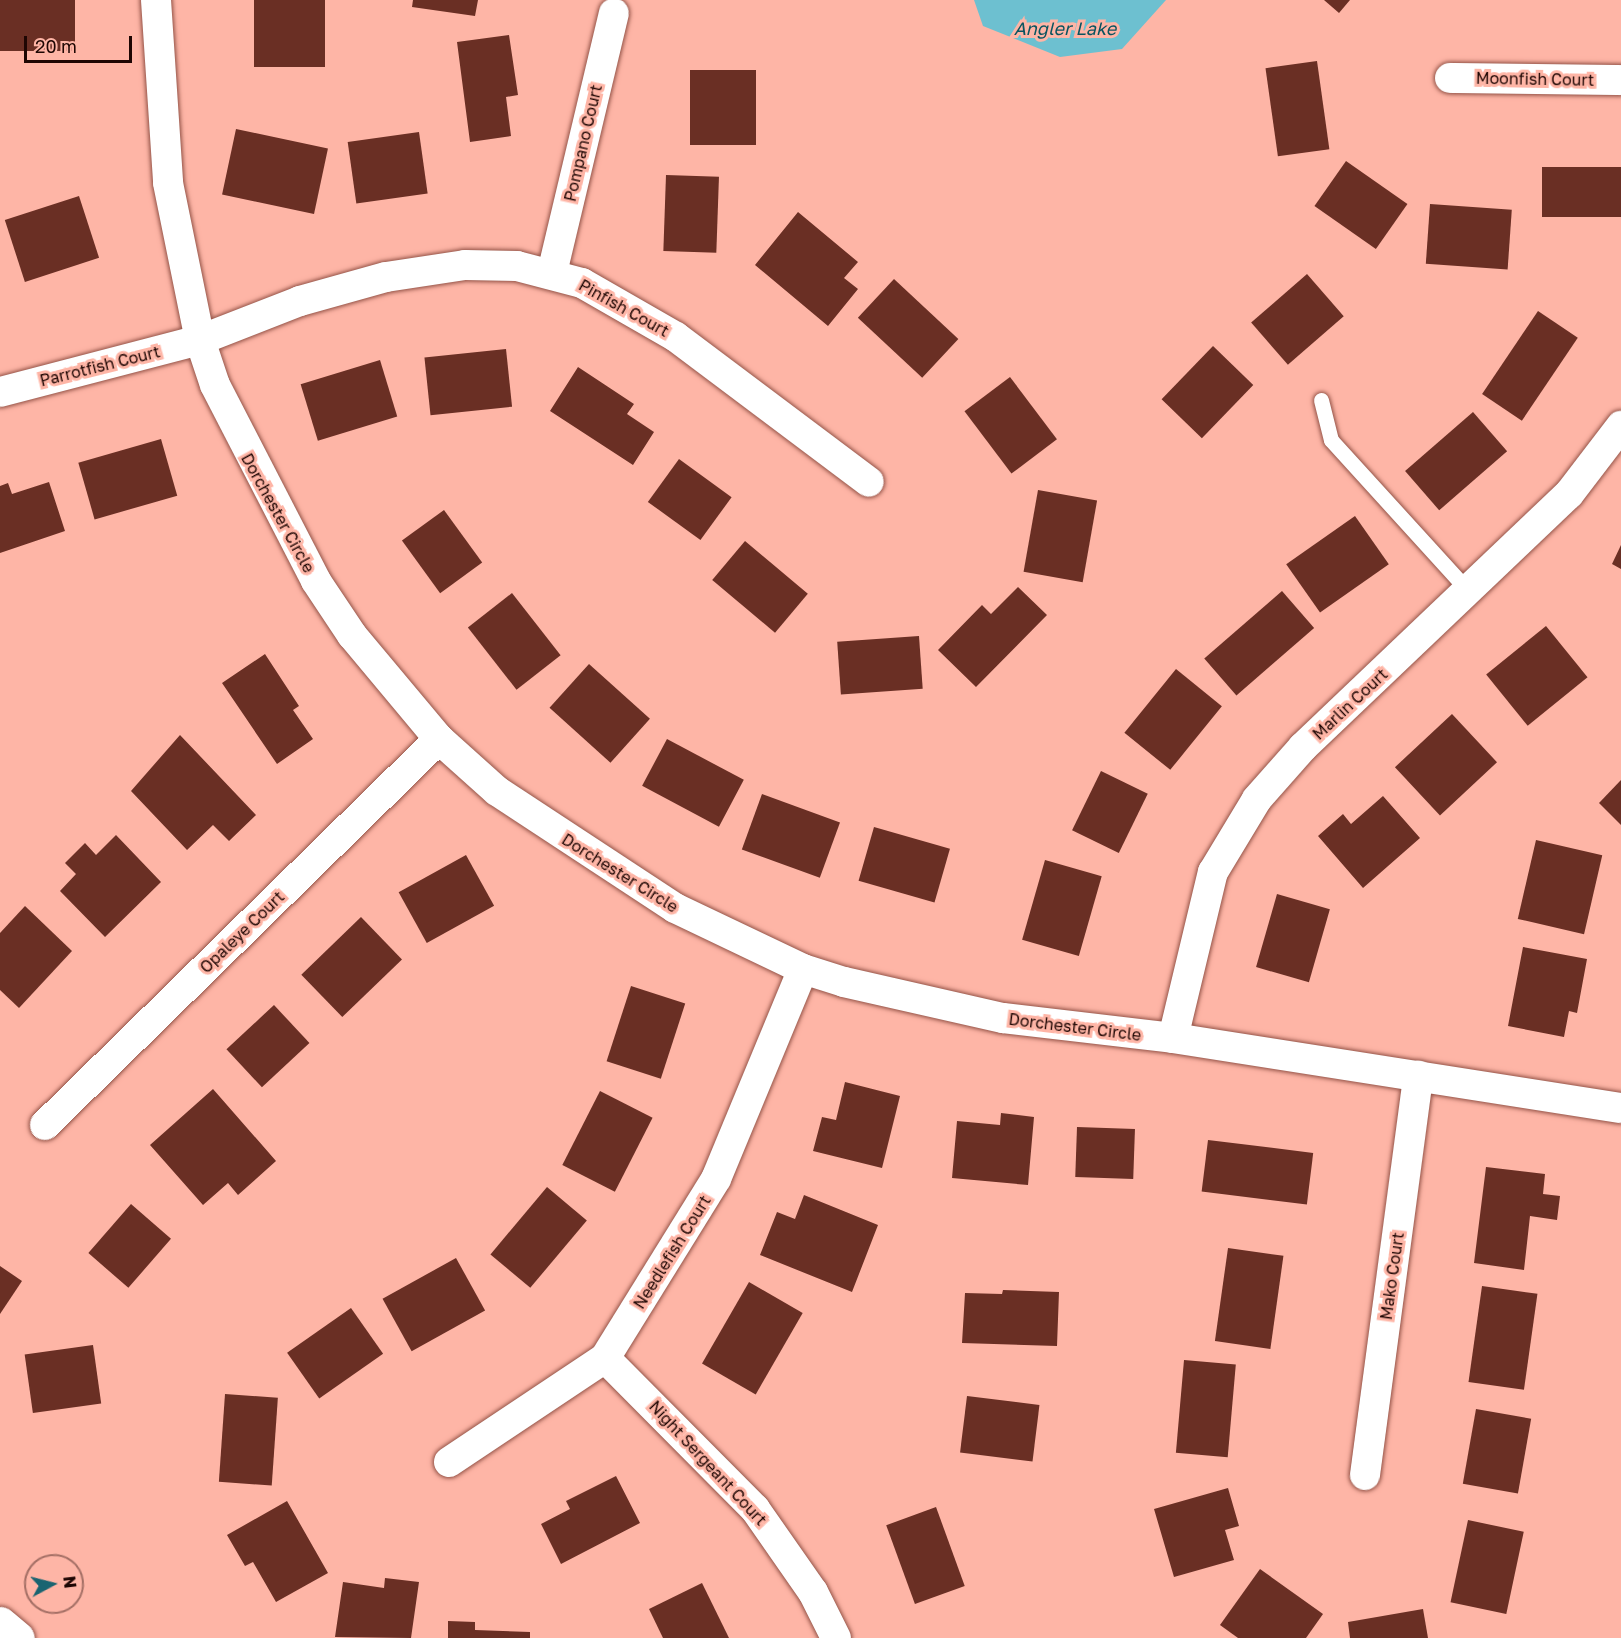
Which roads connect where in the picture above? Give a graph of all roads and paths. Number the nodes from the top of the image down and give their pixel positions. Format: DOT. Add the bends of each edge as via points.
graph roads {
  1 [pos="156,0"];
  2 [pos="614,13"];
  3 [pos="1450,78"];
  4 [pos="1621,80"];
  5 [pos="552,273"];
  6 [pos="200,340"];
  7 [pos="0,392"];
  8 [pos="1322,400"];
  9 [pos="1621,426"];
  10 [pos="869,482"];
  11 [pos="1470,593"];
  12 [pos="439,739"];
  13 [pos="803,969"];
  14 [pos="1173,1038"];
  15 [pos="1418,1076"];
  16 [pos="1621,1108"];
  17 [pos="45,1125"];
  18 [pos="605,1358"];
  19 [pos="449,1462"];
  20 [pos="1365,1475"];
  21 [pos="0,1623"];
  22 [pos="18,1638"];
  23 [pos="836,1638"];
  1 -- 6 [label="street, Dorchester Circle" via="163,143"];
  2 -- 5 [label="street, Pompano Court"];
  3 -- 4 [label="street, Moonfish Court"];
  5 -- 6 [label="street, Pinfish Court" via="465,265 386,277 300,301"];
  5 -- 10 [label="street, Pinfish Court" via="582,283 676,337"];
  6 -- 7 [label="street, Parrotfish Court"];
  6 -- 12 [label="street, Dorchester Circle" via="239,441 316,581 352,635"];
  8 -- 11 [label="lane" via="1331,440"];
  9 -- 11 [label="street, Marlin Court" via="1569,494"];
  11 -- 14 [label="street, Marlin Court" via="1303,747 1240,822 1206,892"];
  12 -- 13 [label="street, Dorchester Circle" via="497,791 632,883"];
  12 -- 17 [label="street, Opaleye Court"];
  13 -- 14 [label="street, Dorchester Circle" via="947,1008"];
  13 -- 18 [label="street, Needlefish Court" via="716,1179"];
  14 -- 15 [label="street, Dorchester Circle"];
  15 -- 16 [label="street, Dorchester Circle"];
  15 -- 20 [label="street, Mako Court"];
  18 -- 19 [label="street, Needlefish Court"];
  18 -- 23 [label="street, Night Sergeant Court" via="754,1509 813,1592"];
  21 -- 22 [label="main road"];
}
